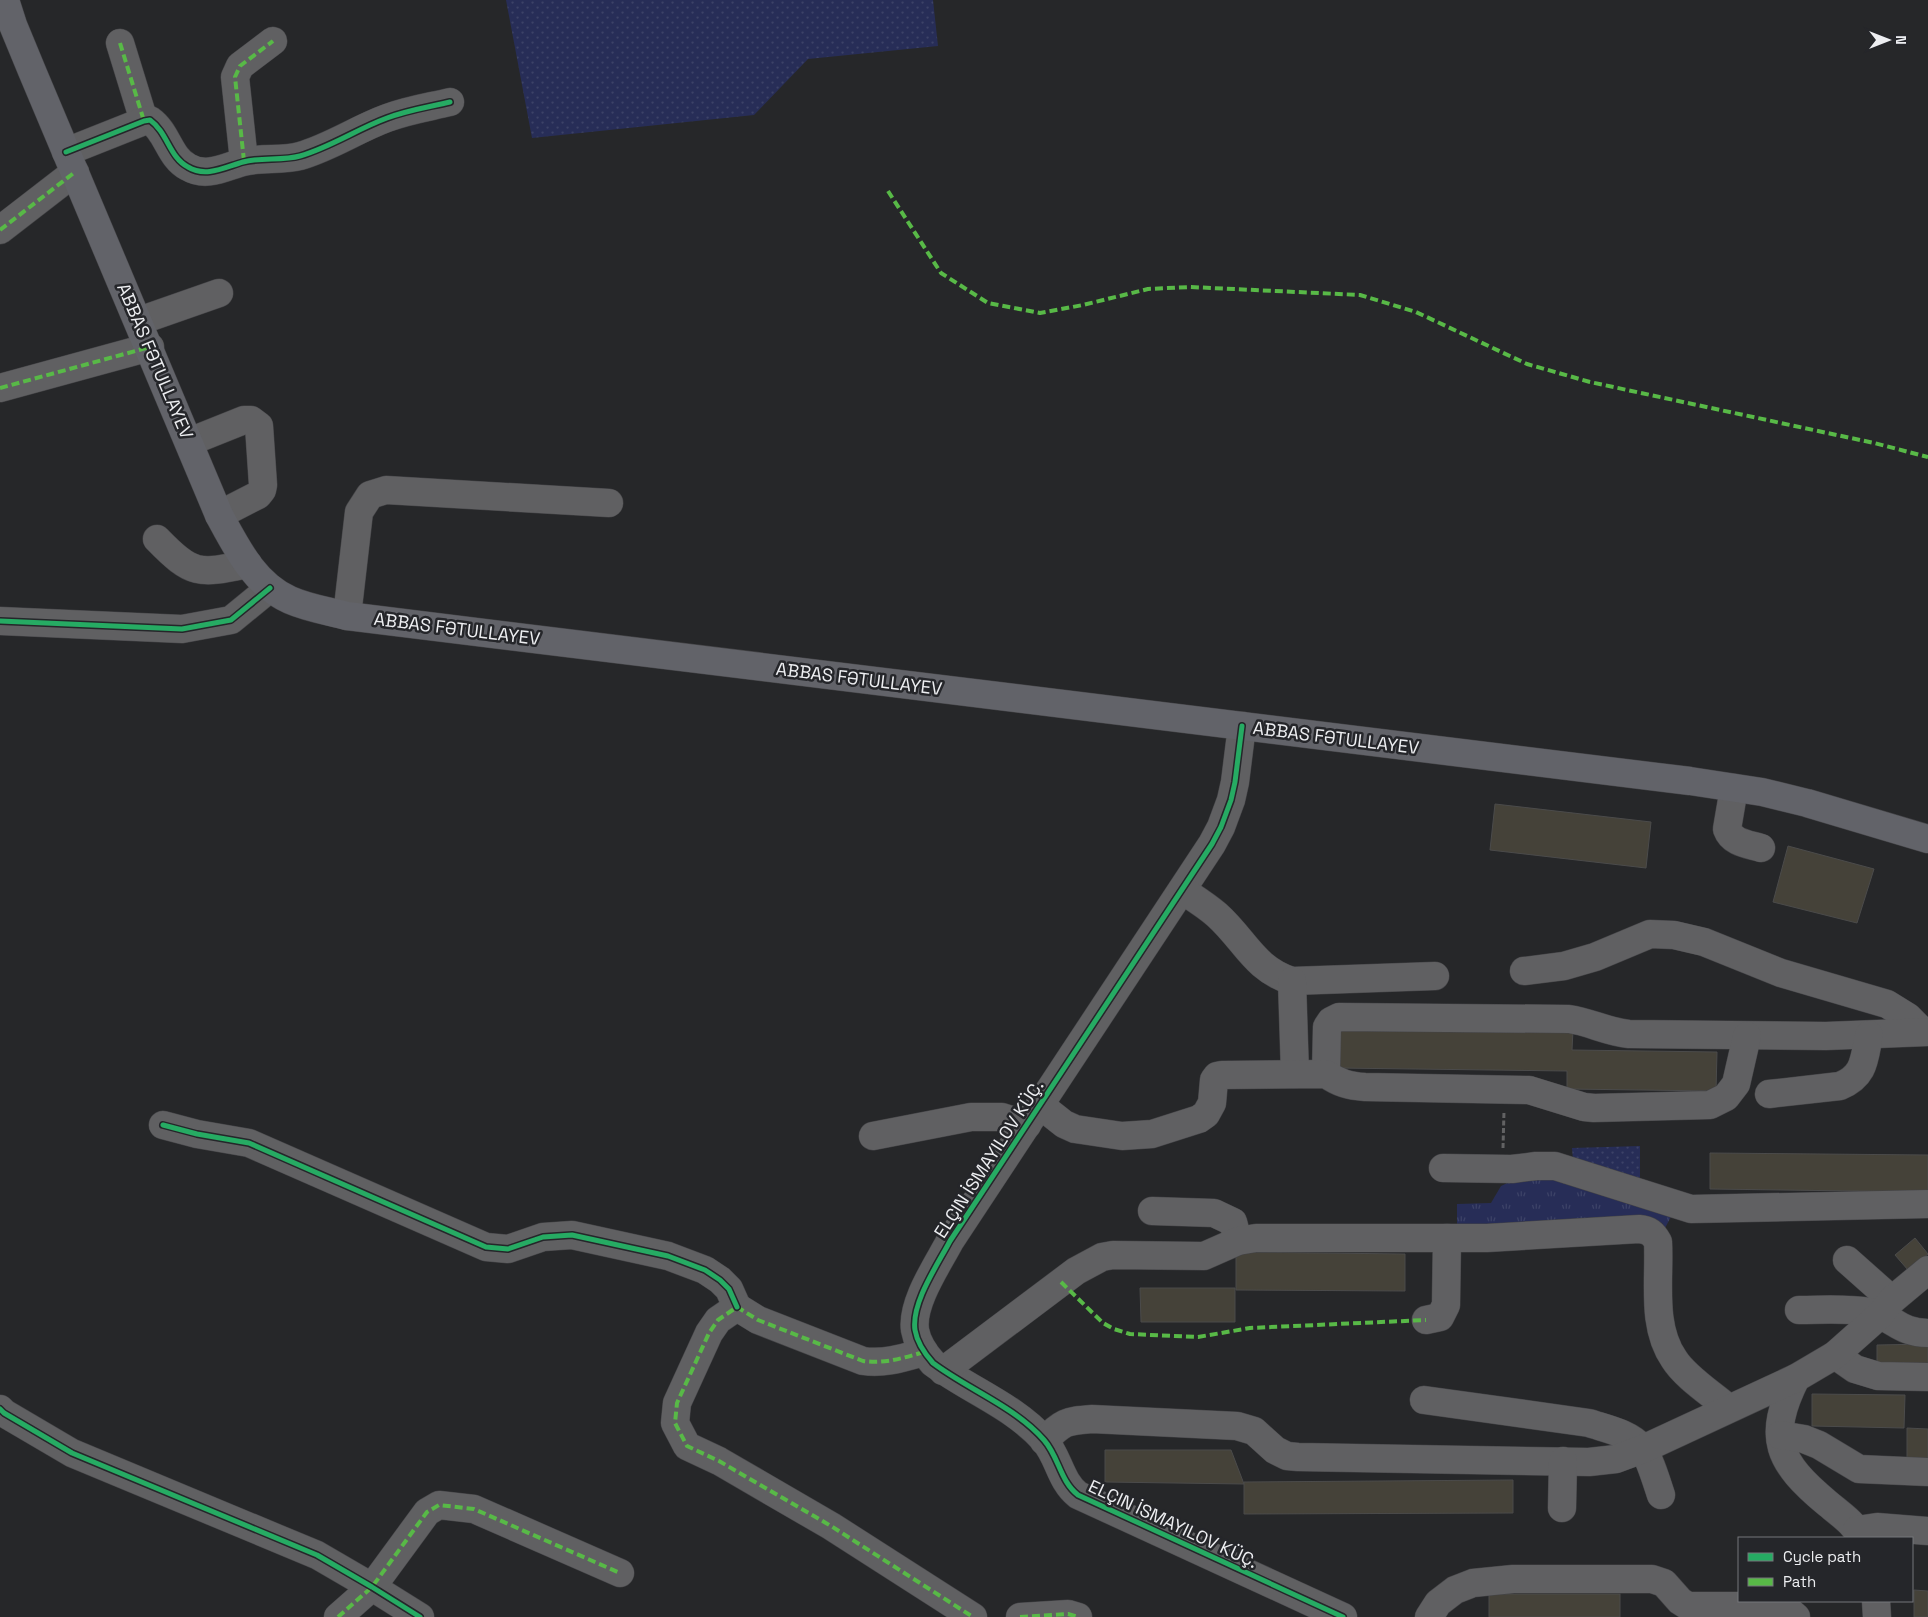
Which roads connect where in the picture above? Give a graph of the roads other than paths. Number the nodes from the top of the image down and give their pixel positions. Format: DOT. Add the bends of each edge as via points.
graph roads {
  1 [pos="5,0"];
  2 [pos="273,41"];
  3 [pos="120,43"];
  4 [pos="450,102"];
  5 [pos="144,121"];
  6 [pos="244,161"];
  7 [pos="71,162"];
  8 [pos="0,230"];
  9 [pos="219,293"];
  10 [pos="139,321"];
  11 [pos="150,347"];
  12 [pos="0,388"];
  13 [pos="189,442"];
  14 [pos="609,503"];
  15 [pos="219,515"];
  16 [pos="157,539"];
  17 [pos="248,564"];
  18 [pos="270,588"];
  19 [pos="347,616"];
  20 [pos="0,621"];
  21 [pos="1242,726"];
  22 [pos="1734,788"];
  23 [pos="1928,839"];
  24 [pos="1761,848"];
  25 [pos="1182,890"];
  26 [pos="1524,971"];
  27 [pos="1435,976"];
  28 [pos="1292,981"];
  29 [pos="1925,1031"];
  30 [pos="1869,1035"];
  31 [pos="1747,1036"];
  32 [pos="1294,1074"];
  33 [pos="1326,1074"];
  34 [pos="1769,1094"];
  35 [pos="1033,1115"];
  36 [pos="163,1125"];
  37 [pos="873,1136"];
  38 [pos="1443,1168"];
  39 [pos="1928,1204"];
  40 [pos="1152,1210"];
  41 [pos="1448,1238"];
  42 [pos="1238,1241"];
  43 [pos="1847,1260"];
  44 [pos="1928,1270"];
  45 [pos="737,1307"];
  46 [pos="1886,1308"];
  47 [pos="1799,1310"];
  48 [pos="1426,1320"];
  49 [pos="1928,1333"];
  50 [pos="924,1352"];
  51 [pos="1835,1354"];
  52 [pos="943,1371"];
  53 [pos="1928,1377"];
  54 [pos="1796,1378"];
  55 [pos="1424,1400"];
  56 [pos="1728,1408"];
  57 [pos="0,1409"];
  58 [pos="1780,1435"];
  59 [pos="1044,1441"];
  60 [pos="1643,1449"];
  61 [pos="1563,1461"];
  62 [pos="1928,1472"];
  63 [pos="1661,1495"];
  64 [pos="1562,1508"];
  65 [pos="1928,1531"];
  66 [pos="1860,1534"];
  67 [pos="620,1573"];
  68 [pos="372,1587"];
  69 [pos="1876,1602"];
  70 [pos="338,1617"];
  71 [pos="420,1617"];
  72 [pos="973,1617"];
  73 [pos="1020,1617"];
  74 [pos="1078,1617"];
  75 [pos="1343,1617"];
  76 [pos="1429,1617"];
  77 [pos="1796,1617"];
  78 [pos="1877,1617"];
  1 -- 7 [label="main road, ABBAS FƏTULLAYEV"];
  2 -- 6 [label="street" via="240,66 235,77"];
  3 -- 5 [label="street"];
  4 -- 6 [label="street" via="386,118 297,157"];
  5 -- 6 [label="street" via="150,120 159,127 176,158 188,168 204,172 222,170"];
  5 -- 7 [label="street"];
  7 -- 8 [label="street"];
  7 -- 10 [label="main road, ABBAS FƏTULLAYEV"];
  9 -- 10 [label="street"];
  10 -- 11 [label="main road, ABBAS FƏTULLAYEV"];
  11 -- 12 [label="street"];
  11 -- 13 [label="main road, ABBAS FƏTULLAYEV"];
  13 -- 15 [label="main road, ABBAS FƏTULLAYEV"];
  13 -- 15 [label="street" via="244,420 251,420 259,426 262,490"];
  14 -- 19 [label="street" via="386,490 370,494 360,512"];
  15 -- 17 [label="main road, ABBAS FƏTULLAYEV"];
  16 -- 17 [label="street" via="181,563 201,570"];
  17 -- 18 [label="main road, ABBAS FƏTULLAYEV"];
  18 -- 19 [label="main road, ABBAS FƏTULLAYEV" via="289,600"];
  18 -- 20 [label="street" via="231,620 182,630"];
  19 -- 21 [label="main road, ABBAS FƏTULLAYEV"];
  21 -- 22 [label="main road, ABBAS FƏTULLAYEV"];
  21 -- 25 [label="street" via="1236,782 1221,827"];
  22 -- 23 [label="main road, ABBAS FƏTULLAYEV" via="1808,803"];
  22 -- 24 [label="street" via="1727,829 1729,835 1734,840"];
  25 -- 28 [label="street" via="1216,914 1259,963"];
  25 -- 35 [label="street"];
  26 -- 29 [label="street" via="1564,966 1595,957 1650,934 1674,935 1704,942 1781,973 1887,1004"];
  27 -- 28 [label="street"];
  28 -- 32 [label="street"];
  29 -- 30 [label="street"];
  30 -- 31 [label="street"];
  30 -- 34 [label="street" via="1860,1073 1850,1082"];
  31 -- 33 [label="street" via="1736,1084 1726,1097 1710,1105 1594,1108 1529,1090 1349,1086"];
  31 -- 33 [label="street" via="1613,1032 1569,1019 1339,1017 1330,1021 1327,1027"];
  32 -- 33 [label="street"];
  32 -- 35 [label="street" via="1217,1076 1212,1103 1206,1114 1152,1134 1135,1136 1075,1129"];
  35 -- 37 [label="street" via="971,1116"];
  35 -- 50 [label="street" via="950,1241 922,1297 915,1314 915,1331"];
  36 -- 45 [label="street" via="249,1143 486,1247 508,1249 543,1237 572,1235 668,1256 705,1270 720,1280"];
  38 -- 39 [label="street" via="1555,1166 1691,1209"];
  40 -- 42 [label="street" via="1214,1213 1233,1222"];
  41 -- 42 [label="street" via="1256,1238"];
  41 -- 48 [label="street" via="1446,1306 1440,1317"];
  41 -- 56 [label="street" via="1648,1230 1658,1242 1660,1328 1666,1344 1684,1371"];
  42 -- 52 [label="street" via="1204,1256 1102,1257 1076,1271"];
  43 -- 46 [label="street"];
  44 -- 46 [label="street"];
  45 -- 50 [label="street" via="758,1320 863,1361 889,1362"];
  45 -- 72 [label="street" via="718,1320 709,1333 677,1403 675,1423 687,1446 831,1526"];
  46 -- 47 [label="street" via="1869,1312"];
  46 -- 49 [label="street" via="1902,1328"];
  46 -- 51 [label="street"];
  50 -- 52 [label="street"];
  51 -- 53 [label="street" via="1855,1369 1878,1376"];
  51 -- 54 [label="street"];
  52 -- 59 [label="street" via="1025,1422"];
  54 -- 56 [label="street"];
  54 -- 58 [label="street" via="1780,1414"];
  55 -- 60 [label="street" via="1589,1423 1631,1438"];
  56 -- 60 [label="street"];
  57 -- 68 [label="street" via="72,1453 317,1555"];
  58 -- 62 [label="street" via="1819,1445 1859,1469"];
  58 -- 66 [label="street" via="1783,1454 1791,1468"];
  59 -- 61 [label="street" via="1061,1424 1092,1419 1237,1426 1254,1431 1287,1456 1298,1457"];
  59 -- 75 [label="street" via="1055,1456 1066,1484 1078,1495"];
  60 -- 61 [label="street" via="1616,1459"];
  60 -- 63 [label="street"];
  61 -- 64 [label="street"];
  65 -- 66 [label="street" via="1877,1527"];
  67 -- 68 [label="street" via="486,1513 439,1504 427,1512"];
  68 -- 70 [label="street"];
  68 -- 71 [label="street"];
  69 -- 78 [label="street"];
  73 -- 74 [label="street" via="1068,1614"];
  76 -- 77 [label="street" via="1438,1603 1455,1590 1473,1584 1514,1579 1652,1579 1664,1583 1688,1606 1773,1606 1782,1607"];
}
